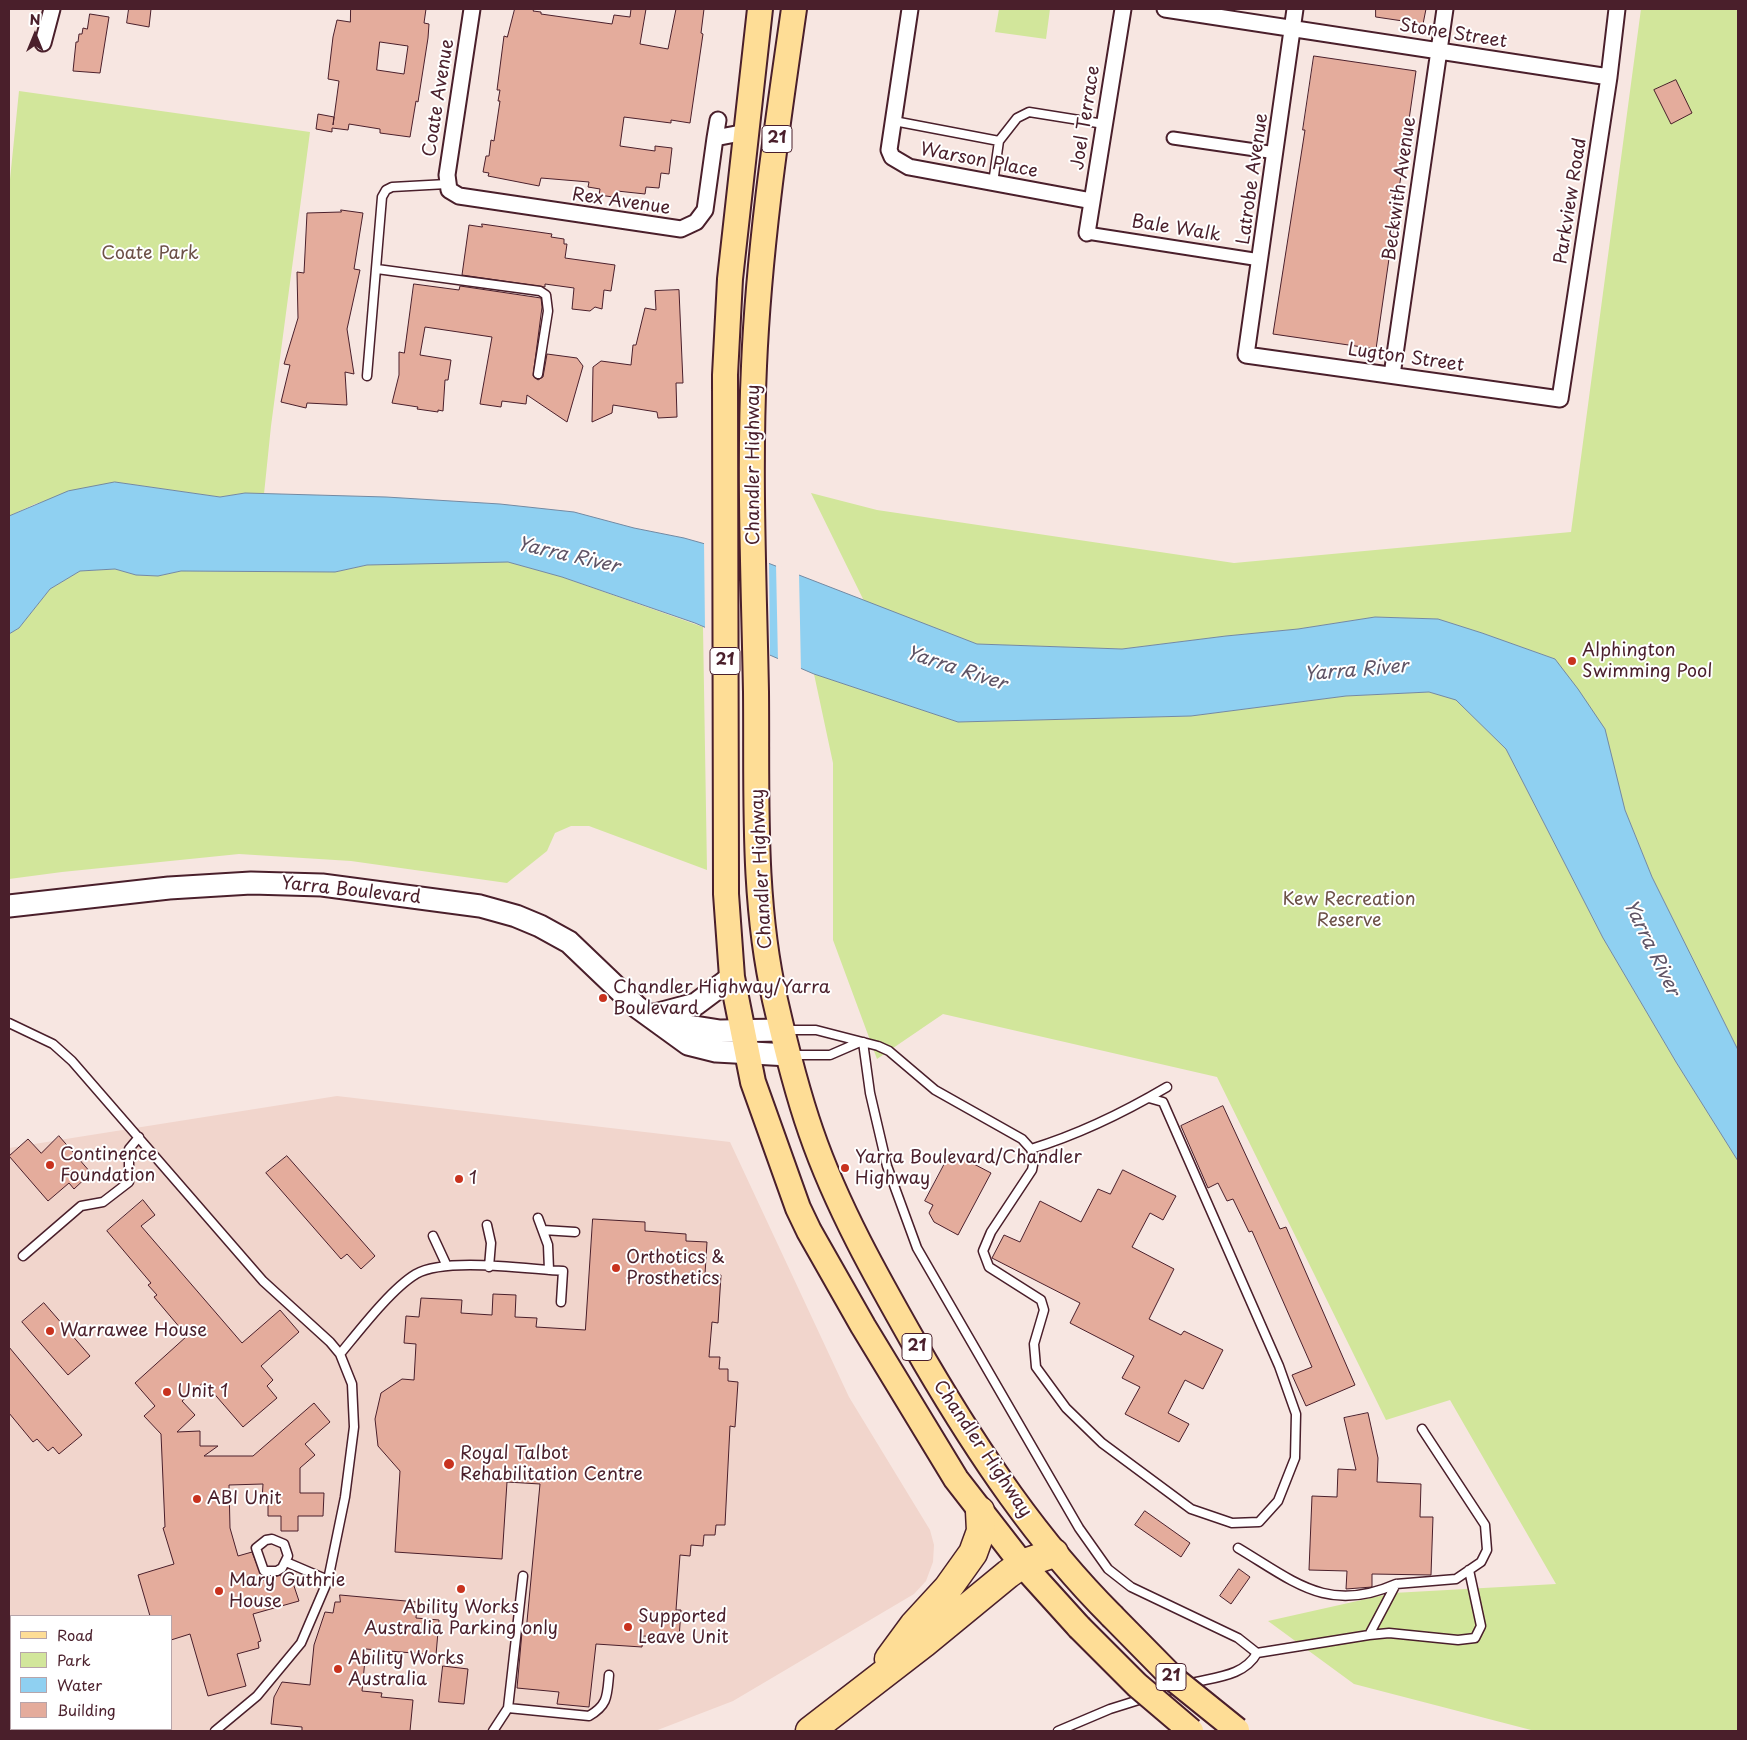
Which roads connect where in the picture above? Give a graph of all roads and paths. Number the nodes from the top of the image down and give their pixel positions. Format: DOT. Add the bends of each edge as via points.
graph roads {
  1 [pos="52,9"];
  2 [pos="472,9"];
  3 [pos="760,9"];
  4 [pos="794,9"];
  5 [pos="910,9"];
  6 [pos="1123,9"];
  7 [pos="1165,9"];
  8 [pos="1295,9"];
  9 [pos="1445,9"];
  10 [pos="1617,9"];
  11 [pos="1292,28"];
  12 [pos="43,43"];
  13 [pos="1438,51"];
  14 [pos="1609,77"];
  15 [pos="718,120"];
  16 [pos="894,121"];
  17 [pos="1104,124"];
  18 [pos="746,132"];
  19 [pos="715,138"];
  20 [pos="1173,138"];
  21 [pos="999,141"];
  22 [pos="1276,153"];
  23 [pos="992,183"];
  24 [pos="450,188"];
  25 [pos="1092,201"];
  26 [pos="1086,233"];
  27 [pos="1260,260"];
  28 [pos="377,269"];
  29 [pos="1246,355"];
  30 [pos="538,374"];
  31 [pos="1392,375"];
  32 [pos="366,376"];
  33 [pos="1560,399"];
  34 [pos="9,906"];
  35 [pos="732,977"];
  36 [pos="652,1019"];
  37 [pos="9,1023"];
  38 [pos="783,1030"];
  39 [pos="742,1031"];
  40 [pos="861,1042"];
  41 [pos="747,1054"];
  42 [pos="789,1055"];
  43 [pos="1166,1088"];
  44 [pos="1149,1098"];
  45 [pos="139,1137"];
  46 [pos="1031,1149"];
  47 [pos="538,1218"];
  48 [pos="487,1225"];
  49 [pos="543,1230"];
  50 [pos="575,1232"];
  51 [pos="433,1236"];
  52 [pos="22,1256"];
  53 [pos="446,1264"];
  54 [pos="489,1267"];
  55 [pos="549,1270"];
  56 [pos="561,1302"];
  57 [pos="340,1354"];
  58 [pos="1422,1429"];
  59 [pos="980,1511"];
  60 [pos="1238,1548"];
  61 [pos="1054,1554"];
  62 [pos="286,1562"];
  63 [pos="1022,1564"];
  64 [pos="1469,1570"];
  65 [pos="522,1576"];
  66 [pos="328,1580"];
  67 [pos="1396,1584"];
  68 [pos="1369,1635"];
  69 [pos="1257,1652"];
  70 [pos="610,1675"];
  71 [pos="871,1684"];
  72 [pos="508,1708"];
  73 [pos="1238,1730"];
  74 [pos="215,1731"];
  75 [pos="493,1731"];
  76 [pos="810,1731"];
  77 [pos="1058,1731"];
  78 [pos="1190,1731"];
  1 -- 12 [label="street"];
  2 -- 24 [label="street, Coate Avenue"];
  3 -- 18 [label="main road, Chandler Highway / 21"];
  4 -- 38 [label="main road, Chandler Highway / 21" via="763,250 752,438 758,871 768,966"];
  5 -- 16 [label="street, Warson Place"];
  6 -- 17 [label="street, Joel Terrace"];
  7 -- 11 [label="street"];
  8 -- 11 [label="street, Latrobe Avenue"];
  9 -- 13 [label="street, Beckwith Avenue"];
  10 -- 14 [label="street, Parkview Road"];
  11 -- 13 [label="street, Stone Street"];
  11 -- 22 [label="street, Latrobe Avenue"];
  13 -- 14 [label="street, Stone Street"];
  13 -- 31 [label="street, Beckwith Avenue"];
  14 -- 33 [label="street, Parkview Road"];
  15 -- 19 [label="street, Rex Avenue"];
  16 -- 21 [label="lane"];
  16 -- 23 [label="street, Warson Place" via="889,150 892,157 909,167"];
  17 -- 21 [label="lane" via="1029,112 1017,118"];
  17 -- 25 [label="street, Joel Terrace"];
  18 -- 19 [label="street"];
  18 -- 35 [label="main road, Chandler Highway / 21" via="730,279 723,427 726,894"];
  19 -- 24 [label="street, Rex Avenue" via="703,215 688,227 670,229 467,199"];
  20 -- 22 [label="street"];
  21 -- 23 [label="lane"];
  22 -- 27 [label="street, Latrobe Avenue"];
  23 -- 25 [label="street, Warson Place"];
  24 -- 28 [label="lane" via="400,186 386,190 382,197"];
  25 -- 26 [label="street, Joel Terrace"];
  26 -- 27 [label="street, Bale Walk"];
  27 -- 29 [label="street, Latrobe Avenue"];
  28 -- 30 [label="lane" via="540,291 546,295 548,311"];
  28 -- 32 [label="lane"];
  29 -- 31 [label="street, Lugton Street"];
  31 -- 33 [label="street, Lugton Street"];
  34 -- 36 [label="main road, Yarra Boulevard" via="251,882 332,886 480,906 516,916 569,942"];
  35 -- 36 [label="main road" via="696,1004"];
  35 -- 39 [label="main road, Chandler Highway / 21"];
  36 -- 39 [label="main road" via="713,1030"];
  36 -- 41 [label="main road, Yarra Boulevard" via="694,1046"];
  37 -- 45 [label="lane" via="53,1044"];
  38 -- 39 [label="main road"];
  38 -- 40 [label="lane" via="816,1030"];
  38 -- 42 [label="main road, Chandler Highway / 21"];
  39 -- 41 [label="main road, Chandler Highway / 21"];
  40 -- 42 [label="lane" via="830,1055"];
  40 -- 46 [label="lane" via="889,1051 934,1090 1022,1139"];
  40 -- 69 [label="lane" via="887,1166 917,1248 1079,1528 1108,1569 1131,1587 1238,1638"];
  41 -- 42 [label="main road, Yarra Boulevard"];
  41 -- 59 [label="main road, Chandler Highway / 21" via="756,1094 809,1231 937,1448"];
  42 -- 61 [label="main road, Chandler Highway / 21" via="811,1132 836,1194 892,1304 990,1467"];
  43 -- 44 [label="lane"];
  44 -- 46 [label="lane" via="1069,1137"];
  44 -- 46 [label="lane" via="1163,1102 1280,1366 1296,1414 1295,1458 1278,1501 1259,1522 1232,1523 1191,1509 1102,1443 1066,1408 1036,1367 1034,1344 1044,1310 1041,1300 989,1267 983,1251 991,1232 1032,1170"];
  45 -- 52 [label="lane" via="129,1149 129,1182 103,1202 82,1206"];
  45 -- 57 [label="lane" via="263,1281 318,1329"];
  47 -- 49 [label="lane"];
  48 -- 54 [label="lane" via="491,1243"];
  49 -- 50 [label="lane"];
  49 -- 55 [label="lane" via="548,1245"];
  51 -- 53 [label="lane"];
  53 -- 54 [label="lane"];
  53 -- 57 [label="lane" via="434,1266 408,1279 395,1290"];
  54 -- 55 [label="lane"];
  55 -- 56 [label="lane" via="563,1271"];
  57 -- 66 [label="lane" via="352,1384 354,1427 346,1497"];
  58 -- 64 [label="lane" via="1485,1525 1487,1550 1481,1562"];
  59 -- 63 [label="main road, Chandler Highway / 21"];
  59 -- 71 [label="highway" via="981,1531 973,1554 948,1588 914,1625"];
  60 -- 67 [label="lane" via="1316,1592 1346,1598 1376,1593"];
  61 -- 63 [label="highway"];
  61 -- 73 [label="main road, Chandler Highway / 21, bridge" via="1175,1680"];
  62 -- 62 [label="lane" via="277,1571 264,1571 256,1548 266,1540 278,1540 287,1550"];
  62 -- 66 [label="lane"];
  63 -- 71 [label="highway"];
  63 -- 78 [label="main road, Chandler Highway / 21, bridge" via="1137,1685"];
  64 -- 67 [label="lane" via="1456,1579"];
  64 -- 68 [label="lane" via="1481,1626 1475,1638 1464,1640 1389,1633"];
  65 -- 72 [label="lane"];
  66 -- 74 [label="lane" via="301,1643 257,1696"];
  67 -- 68 [label="lane"];
  68 -- 69 [label="lane"];
  69 -- 77 [label="lane" via="1252,1662 1240,1672 1216,1676 1110,1709"];
  70 -- 72 [label="lane" via="607,1700 600,1710 589,1716"];
  71 -- 76 [label="highway"];
  72 -- 75 [label="lane"];
}
